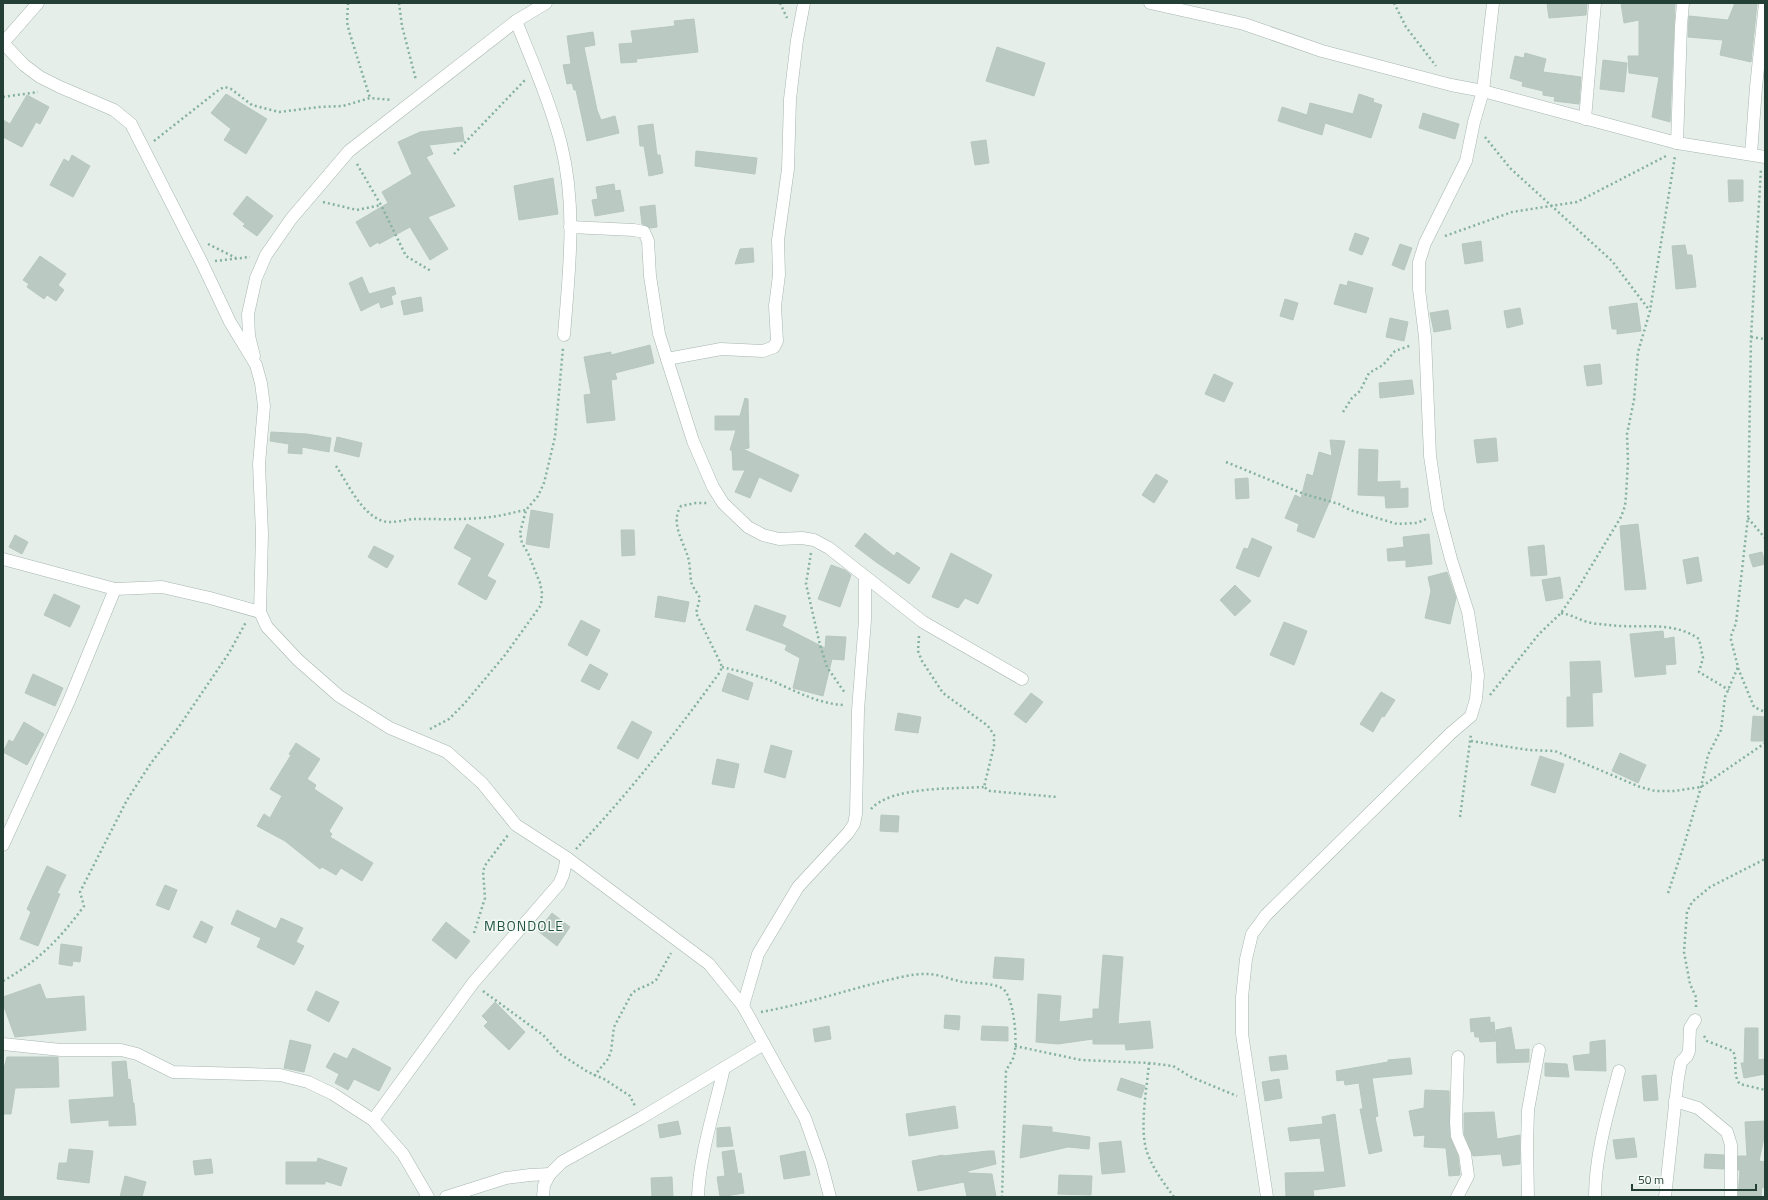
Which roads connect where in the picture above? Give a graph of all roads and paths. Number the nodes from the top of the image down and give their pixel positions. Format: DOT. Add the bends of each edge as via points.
graph roads {
  1 [pos="38,3"];
  2 [pos="348,3"];
  3 [pos="399,3"];
  4 [pos="546,3"];
  5 [pos="804,3"];
  6 [pos="1150,3"];
  7 [pos="1394,3"];
  8 [pos="1493,3"];
  9 [pos="1595,3"];
  10 [pos="1683,3"];
  11 [pos="1765,3"];
  12 [pos="516,21"];
  13 [pos="3,43"];
  14 [pos="536,70"];
  15 [pos="1451,85"];
  16 [pos="60,87"];
  17 [pos="1483,91"];
  18 [pos="3,98"];
  19 [pos="370,98"];
  20 [pos="416,98"];
  21 [pos="1585,119"];
  22 [pos="1474,122"];
  23 [pos="1677,143"];
  24 [pos="143,149"];
  25 [pos="349,151"];
  26 [pos="454,154"];
  27 [pos="1759,156"];
  28 [pos="309,199"];
  29 [pos="381,206"];
  30 [pos="1551,206"];
  31 [pos="570,227"];
  32 [pos="1425,243"];
  33 [pos="266,255"];
  34 [pos="202,263"];
  35 [pos="431,271"];
  36 [pos="1650,311"];
  37 [pos="564,335"];
  38 [pos="1425,337"];
  39 [pos="1751,337"];
  40 [pos="1765,339"];
  41 [pos="667,359"];
  42 [pos="256,365"];
  43 [pos="1343,412"];
  44 [pos="1226,462"];
  45 [pos="336,466"];
  46 [pos="723,503"];
  47 [pos="526,510"];
  48 [pos="1438,510"];
  49 [pos="1748,517"];
  50 [pos="1765,538"];
  51 [pos="814,540"];
  52 [pos="3,559"];
  53 [pos="865,578"];
  54 [pos="115,589"];
  55 [pos="257,611"];
  56 [pos="1561,613"];
  57 [pos="923,622"];
  58 [pos="722,667"];
  59 [pos="1738,667"];
  60 [pos="1022,679"];
  61 [pos="1729,690"];
  62 [pos="856,707"];
  63 [pos="1765,712"];
  64 [pos="1472,713"];
  65 [pos="415,738"];
  66 [pos="1471,740"];
  67 [pos="1765,743"];
  68 [pos="984,787"];
  69 [pos="1701,787"];
  70 [pos="1057,797"];
  71 [pos="869,812"];
  72 [pos="1460,817"];
  73 [pos="516,825"];
  74 [pos="3,845"];
  75 [pos="568,858"];
  76 [pos="1765,859"];
  77 [pos="1668,893"];
  78 [pos="474,933"];
  79 [pos="678,941"];
  80 [pos="3,981"];
  81 [pos="473,983"];
  82 [pos="746,1010"];
  83 [pos="1695,1020"];
  84 [pos="3,1044"];
  85 [pos="764,1044"];
  86 [pos="1015,1046"];
  87 [pos="1539,1050"];
  88 [pos="1458,1057"];
  89 [pos="1149,1063"];
  90 [pos="724,1068"];
  91 [pos="1619,1071"];
  92 [pos="594,1076"];
  93 [pos="1765,1090"];
  94 [pos="1675,1101"];
  95 [pos="1252,1102"];
  96 [pos="641,1118"];
  97 [pos="373,1120"];
  98 [pos="550,1174"];
  99 [pos="428,1197"];
  100 [pos="446,1197"];
  101 [pos="543,1197"];
  102 [pos="698,1197"];
  103 [pos="830,1197"];
  104 [pos="1002,1197"];
  105 [pos="1174,1197"];
  106 [pos="1267,1197"];
  107 [pos="1457,1197"];
  108 [pos="1528,1197"];
  109 [pos="1595,1197"];
  110 [pos="1665,1197"];
  111 [pos="1731,1197"];
  1 -- 13 [label="street"];
  2 -- 19 [label="path" via="349,31"];
  3 -- 20 [label="path"];
  4 -- 12 [label="street"];
  5 -- 41 [label="street" via="791,91 788,169 778,240 779,274 775,306 777,341 774,347 763,351 721,349"];
  6 -- 15 [label="street" via="1244,24 1322,51"];
  7 -- 15 [label="path" via="1406,27"];
  8 -- 17 [label="street"];
  9 -- 21 [label="street"];
  10 -- 23 [label="street" via="1680,26"];
  11 -- 27 [label="street" via="1756,87"];
  12 -- 14 [label="street"];
  12 -- 20 [label="street"];
  13 -- 16 [label="street" via="24,65"];
  14 -- 26 [label="path"];
  14 -- 31 [label="street" via="561,145"];
  15 -- 17 [label="street"];
  16 -- 18 [label="path"];
  16 -- 24 [label="street" via="114,110 130,124"];
  17 -- 21 [label="street"];
  17 -- 22 [label="street"];
  19 -- 20 [label="path"];
  19 -- 24 [label="path" via="343,106 279,112 252,105 225,87"];
  20 -- 25 [label="street"];
  21 -- 23 [label="street"];
  22 -- 30 [label="path" via="1497,154"];
  22 -- 32 [label="street" via="1466,161"];
  23 -- 27 [label="street"];
  24 -- 34 [label="street"];
  25 -- 28 [label="street"];
  25 -- 29 [label="path"];
  27 -- 39 [label="path"];
  28 -- 29 [label="path" via="357,210"];
  28 -- 33 [label="street"];
  29 -- 35 [label="path" via="406,256"];
  30 -- 32 [label="path" via="1512,212"];
  30 -- 36 [label="path" via="1612,260"];
  30 -- 36 [label="path" via="1577,202 1675,152"];
  31 -- 37 [label="street"];
  31 -- 41 [label="street" via="644,232 648,241 654,310"];
  32 -- 38 [label="street" via="1419,262 1419,289"];
  33 -- 34 [label="path"];
  33 -- 42 [label="street" via="256,278 248,314 249,336"];
  34 -- 42 [label="street" via="230,322"];
  36 -- 56 [label="path" via="1638,352 1634,400 1627,434 1625,506 1621,517"];
  37 -- 47 [label="path" via="555,437 544,483 538,496"];
  38 -- 43 [label="path" via="1395,351 1383,365 1369,373 1360,391"];
  38 -- 48 [label="street" via="1430,456"];
  39 -- 40 [label="path"];
  39 -- 49 [label="path"];
  41 -- 46 [label="street" via="693,440 713,487"];
  42 -- 55 [label="street" via="264,406 259,464 262,534"];
  44 -- 48 [label="path" via="1304,494 1397,524 1422,522"];
  45 -- 47 [label="path" via="363,506 381,521 490,517"];
  46 -- 51 [label="street" via="748,527 763,535 779,539"];
  46 -- 58 [label="path" via="686,504 677,512 679,536 688,557 691,583 700,598 696,613"];
  47 -- 65 [label="path" via="520,538 540,584 541,605 505,655 464,704 449,719"];
  48 -- 64 [label="street" via="1468,612 1478,674"];
  49 -- 50 [label="path"];
  49 -- 59 [label="path" via="1736,623 1731,636"];
  51 -- 53 [label="street" via="829,548"];
  51 -- 62 [label="path" via="806,584 820,645 827,667"];
  52 -- 54 [label="street"];
  53 -- 57 [label="street"];
  53 -- 62 [label="street" via="865,620"];
  54 -- 55 [label="street" via="162,587"];
  54 -- 74 [label="street" via="69,701"];
  55 -- 65 [label="street" via="281,644 340,696 390,728"];
  55 -- 80 [label="path" via="127,800 80,892 84,906 54,944 21,971"];
  56 -- 61 [label="path" via="1588,622 1665,626 1689,632 1699,639 1703,658 1699,672"];
  56 -- 64 [label="path" via="1540,634 1495,691"];
  57 -- 60 [label="street"];
  57 -- 68 [label="path" via="918,641 922,662 943,693 988,726 994,735 994,746"];
  58 -- 62 [label="path" via="771,681 800,695 832,704"];
  58 -- 75 [label="path" via="615,808"];
  59 -- 61 [label="path"];
  59 -- 63 [label="path" via="1754,707"];
  61 -- 69 [label="path" via="1725,698 1721,730 1708,755"];
  62 -- 82 [label="street" via="854,824 798,887 758,954"];
  64 -- 66 [label="path"];
  64 -- 95 [label="street" via="1266,915 1252,934 1246,959 1242,997 1242,1034"];
  65 -- 73 [label="street" via="447,752 465,767 482,783"];
  66 -- 69 [label="path" via="1529,750 1555,751 1655,791 1674,792"];
  66 -- 72 [label="path"];
  67 -- 69 [label="path"];
  68 -- 70 [label="path" via="990,792"];
  68 -- 71 [label="path" via="904,793 886,798"];
  69 -- 77 [label="path" via="1686,842"];
  73 -- 75 [label="street"];
  73 -- 78 [label="path" via="483,871 485,898"];
  75 -- 79 [label="street"];
  75 -- 81 [label="street" via="559,884"];
  76 -- 83 [label="path" via="1710,886 1692,902 1688,912 1684,952 1690,984 1696,997"];
  79 -- 82 [label="street" via="709,964"];
  79 -- 92 [label="path" via="656,980 631,995 614,1027 611,1052"];
  81 -- 92 [label="path" via="544,1035 560,1054"];
  81 -- 97 [label="street"];
  82 -- 85 [label="street"];
  82 -- 86 [label="path" via="789,1008 888,980 931,974 1003,989 1012,1004"];
  83 -- 93 [label="path" via="1707,1041 1733,1051 1736,1077 1740,1084"];
  83 -- 94 [label="street" via="1690,1028 1687,1056 1680,1065"];
  84 -- 97 [label="street" via="61,1050 121,1050 137,1054 173,1072 280,1075 308,1082 334,1094"];
  85 -- 90 [label="street"];
  85 -- 103 [label="street" via="805,1118"];
  86 -- 89 [label="path" via="1081,1060"];
  86 -- 104 [label="path" via="1006,1071"];
  87 -- 108 [label="street" via="1528,1110"];
  88 -- 107 [label="street" via="1457,1136 1465,1154 1468,1176"];
  89 -- 95 [label="path" via="1174,1066 1191,1077"];
  89 -- 105 [label="path" via="1144,1140 1156,1170"];
  90 -- 96 [label="street"];
  90 -- 102 [label="street" via="703,1157"];
  91 -- 109 [label="street" via="1599,1156"];
  92 -- 96 [label="path" via="604,1079 630,1096"];
  94 -- 110 [label="street"];
  94 -- 111 [label="street" via="1698,1108 1727,1132 1731,1145"];
  95 -- 106 [label="street"];
  96 -- 98 [label="street" via="562,1162"];
  97 -- 99 [label="street" via="403,1154"];
  98 -- 100 [label="street" via="506,1178"];
  98 -- 101 [label="street" via="544,1185"];
}
